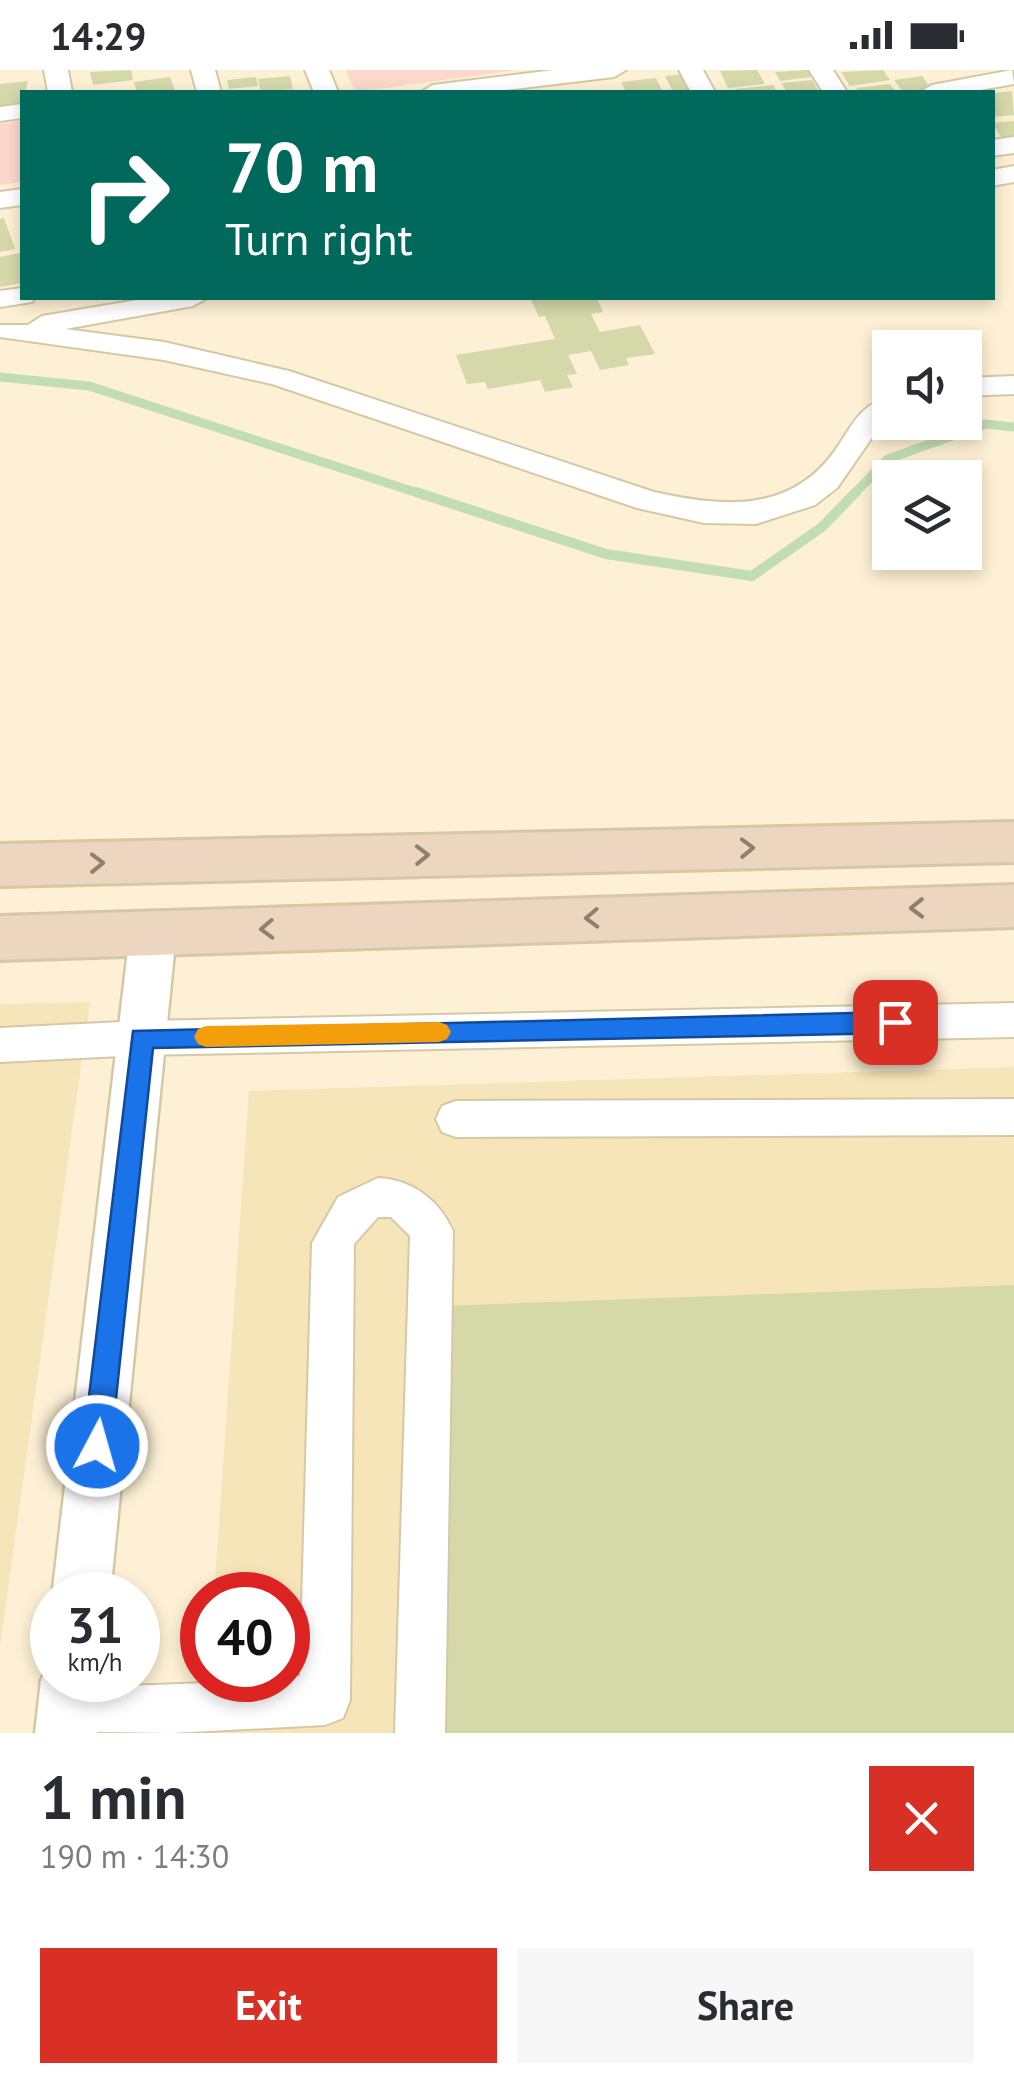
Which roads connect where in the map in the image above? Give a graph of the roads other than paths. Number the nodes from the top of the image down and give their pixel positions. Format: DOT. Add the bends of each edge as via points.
graph roads {
  1 [pos="597,71"];
  2 [pos="1014,77"];
  3 [pos="941,84"];
  4 [pos="449,90"];
  5 [pos="182,300"];
  6 [pos="5,332"];
  7 [pos="1014,385"];
  8 [pos="982,387"];
  9 [pos="872,415"];
  10 [pos="1014,842"];
  11 [pos="0,865"];
  12 [pos="1014,906"];
  13 [pos="153,933"];
  14 [pos="0,938"];
  15 [pos="1014,1020"];
  16 [pos="142,1038"];
  17 [pos="0,1044"];
  18 [pos="1014,1117"];
  19 [pos="456,1119"];
  20 [pos="83,1572"];
  21 [pos="68,1709"];
  22 [pos="420,1733"];
  1 -- 4 [label="street"];
  2 -- 3 [label="street"];
  5 -- 6 [label="street"];
  6 -- 9 [label="street" via="164,351 279,377 648,501 705,514 770,514 814,493"];
  7 -- 8 [label="street"];
  11 -- 10 [label="main road, one-way"];
  12 -- 13 [label="main road, one-way"];
  13 -- 14 [label="main road"];
  13 -- 16 [label="street"];
  15 -- 16 [label="street"];
  16 -- 17 [label="street"];
  16 -- 20 [label="street"];
  18 -- 19 [label="street"];
  21 -- 22 [label="street" via="325,1700 333,1243 343,1217 370,1200 398,1197 418,1209 432,1232"];
}
